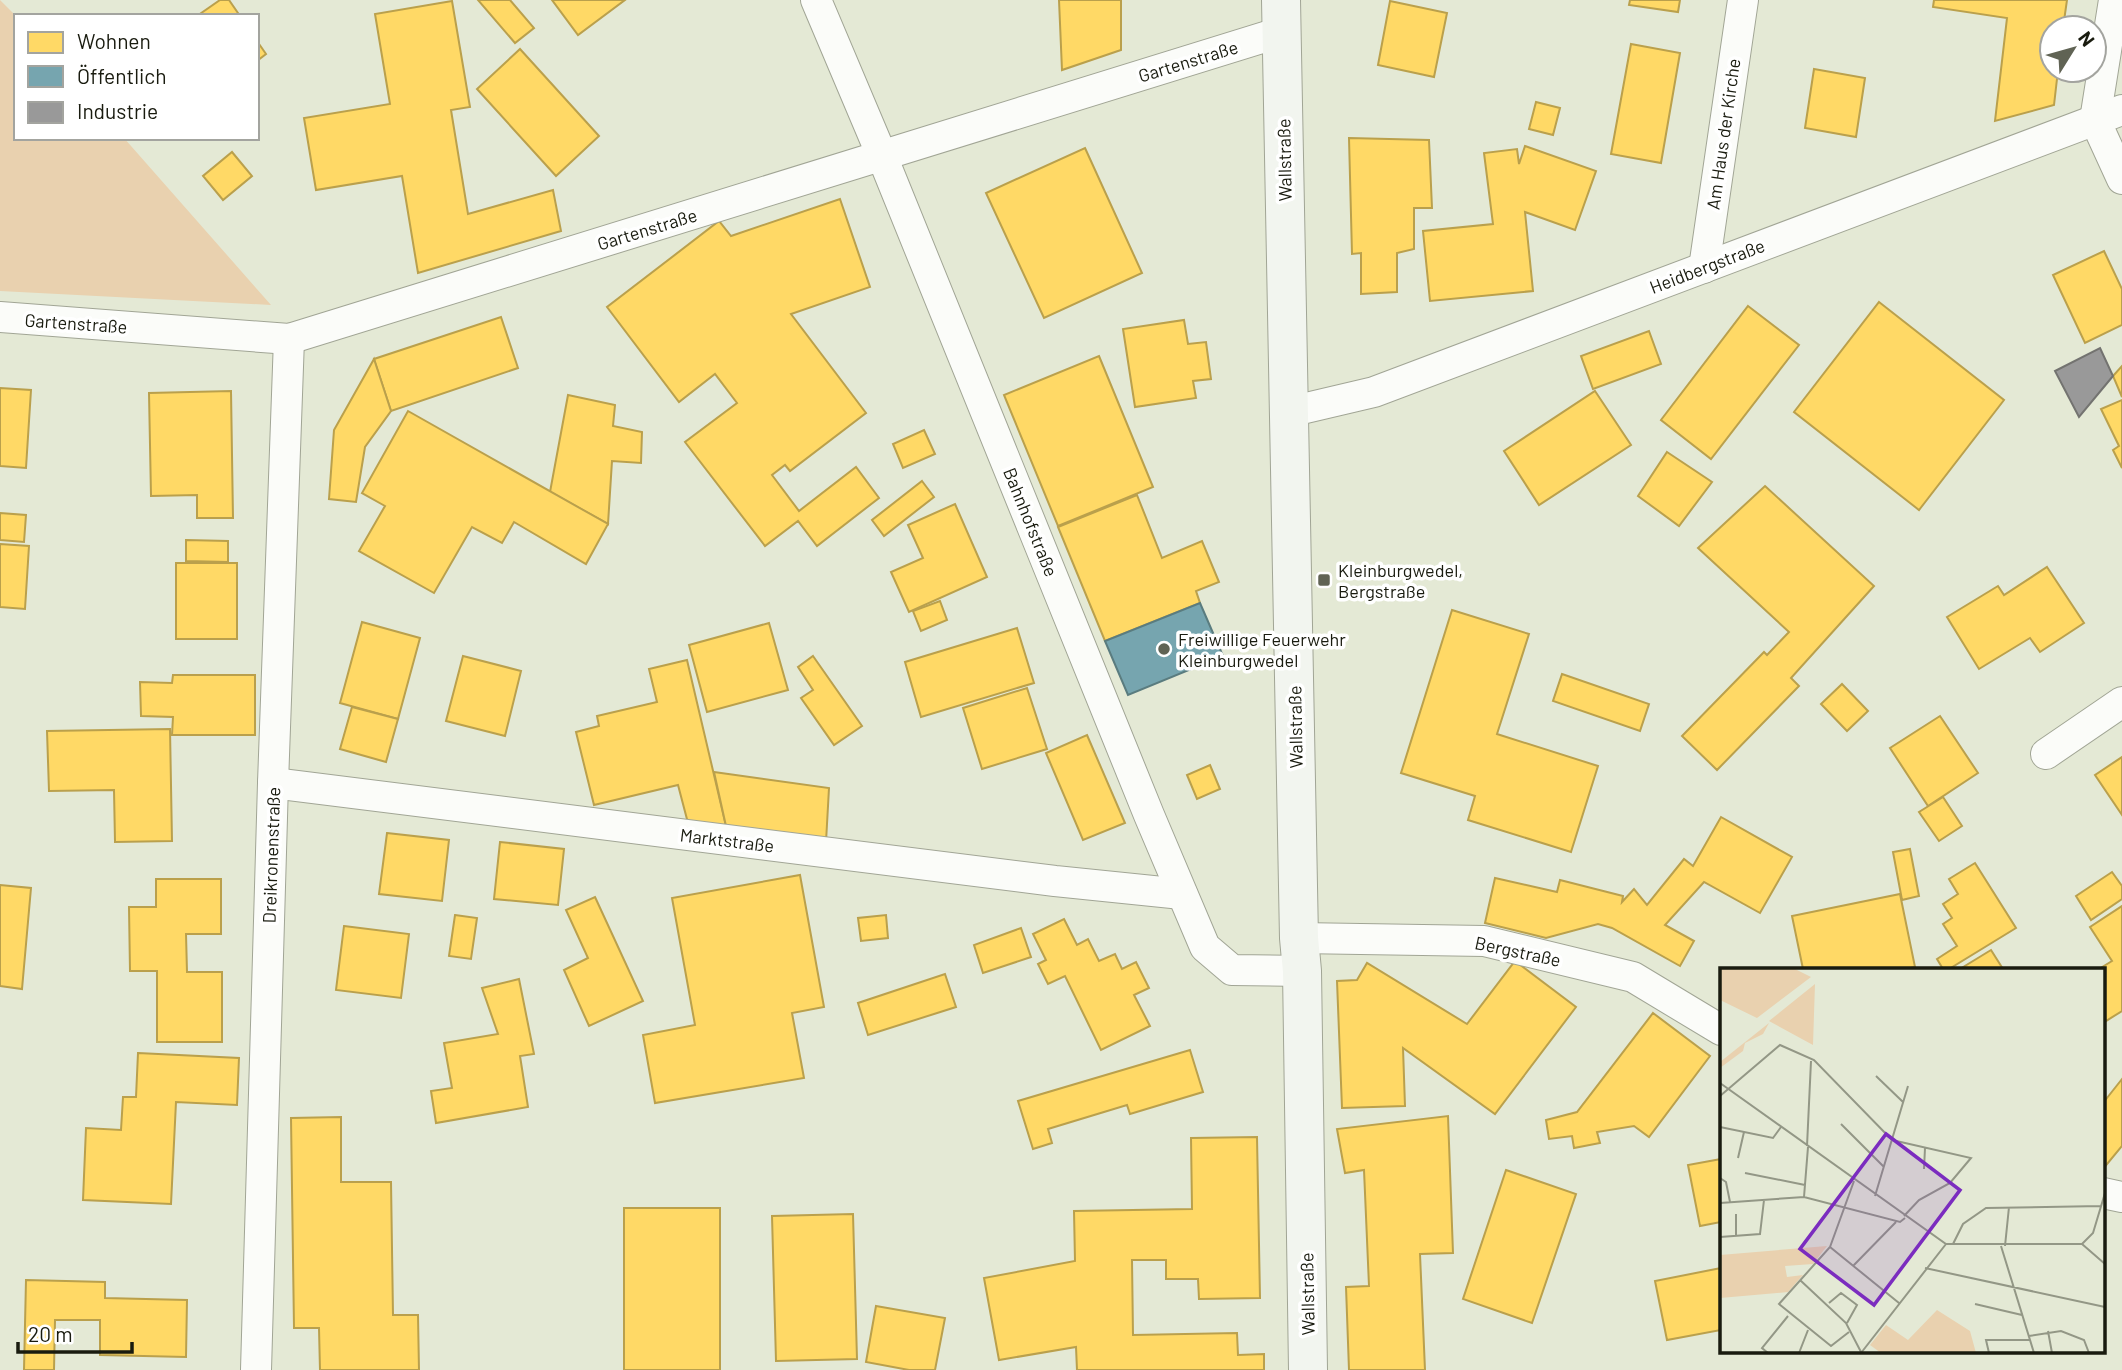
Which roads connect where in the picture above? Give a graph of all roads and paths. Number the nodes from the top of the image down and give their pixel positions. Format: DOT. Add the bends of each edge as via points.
graph roads {
  1 [pos="816,0"];
  2 [pos="1742,0"];
  3 [pos="2114,0"];
  4 [pos="1281,16"];
  5 [pos="2109,115"];
  6 [pos="882,156"];
  7 [pos="2122,179"];
  8 [pos="1704,268"];
  9 [pos="0,317"];
  10 [pos="289,339"];
  11 [pos="1289,412"];
  12 [pos="2122,702"];
  13 [pos="2046,754"];
  14 [pos="273,783"];
  15 [pos="1182,894"];
  16 [pos="1301,954"];
  17 [pos="1720,1029"];
  18 [pos="2104,1193"];
  19 [pos="2122,1197"];
  20 [pos="256,1370"];
  21 [pos="1308,1370"];
  1 -- 6 [label="street, Bahnhofstraße"];
  2 -- 8 [label="street, Am Haus der Kirche"];
  3 -- 5 [label="street"];
  4 -- 6 [label="street, Gartenstraße"];
  4 -- 11 [label="street, Wallstraße"];
  5 -- 7 [label="street"];
  5 -- 8 [label="street, Heidbergstraße"];
  6 -- 10 [label="street, Gartenstraße"];
  6 -- 15 [label="street, Bahnhofstraße"];
  8 -- 11 [label="street, Heidbergstraße" via="1374,391"];
  9 -- 10 [label="street, Gartenstraße"];
  10 -- 14 [label="street, Dreikronenstraße"];
  11 -- 16 [label="street, Wallstraße"];
  12 -- 13 [label="street"];
  14 -- 15 [label="street, Marktstraße"];
  14 -- 20 [label="street, Dreikronenstraße"];
  15 -- 16 [label="street, Bahnhofstraße" via="1205,947 1232,970"];
  16 -- 17 [label="street, Bergstraße" via="1484,941 1633,977"];
  16 -- 21 [label="street, Wallstraße"];
  18 -- 19 [label="street"];
}
